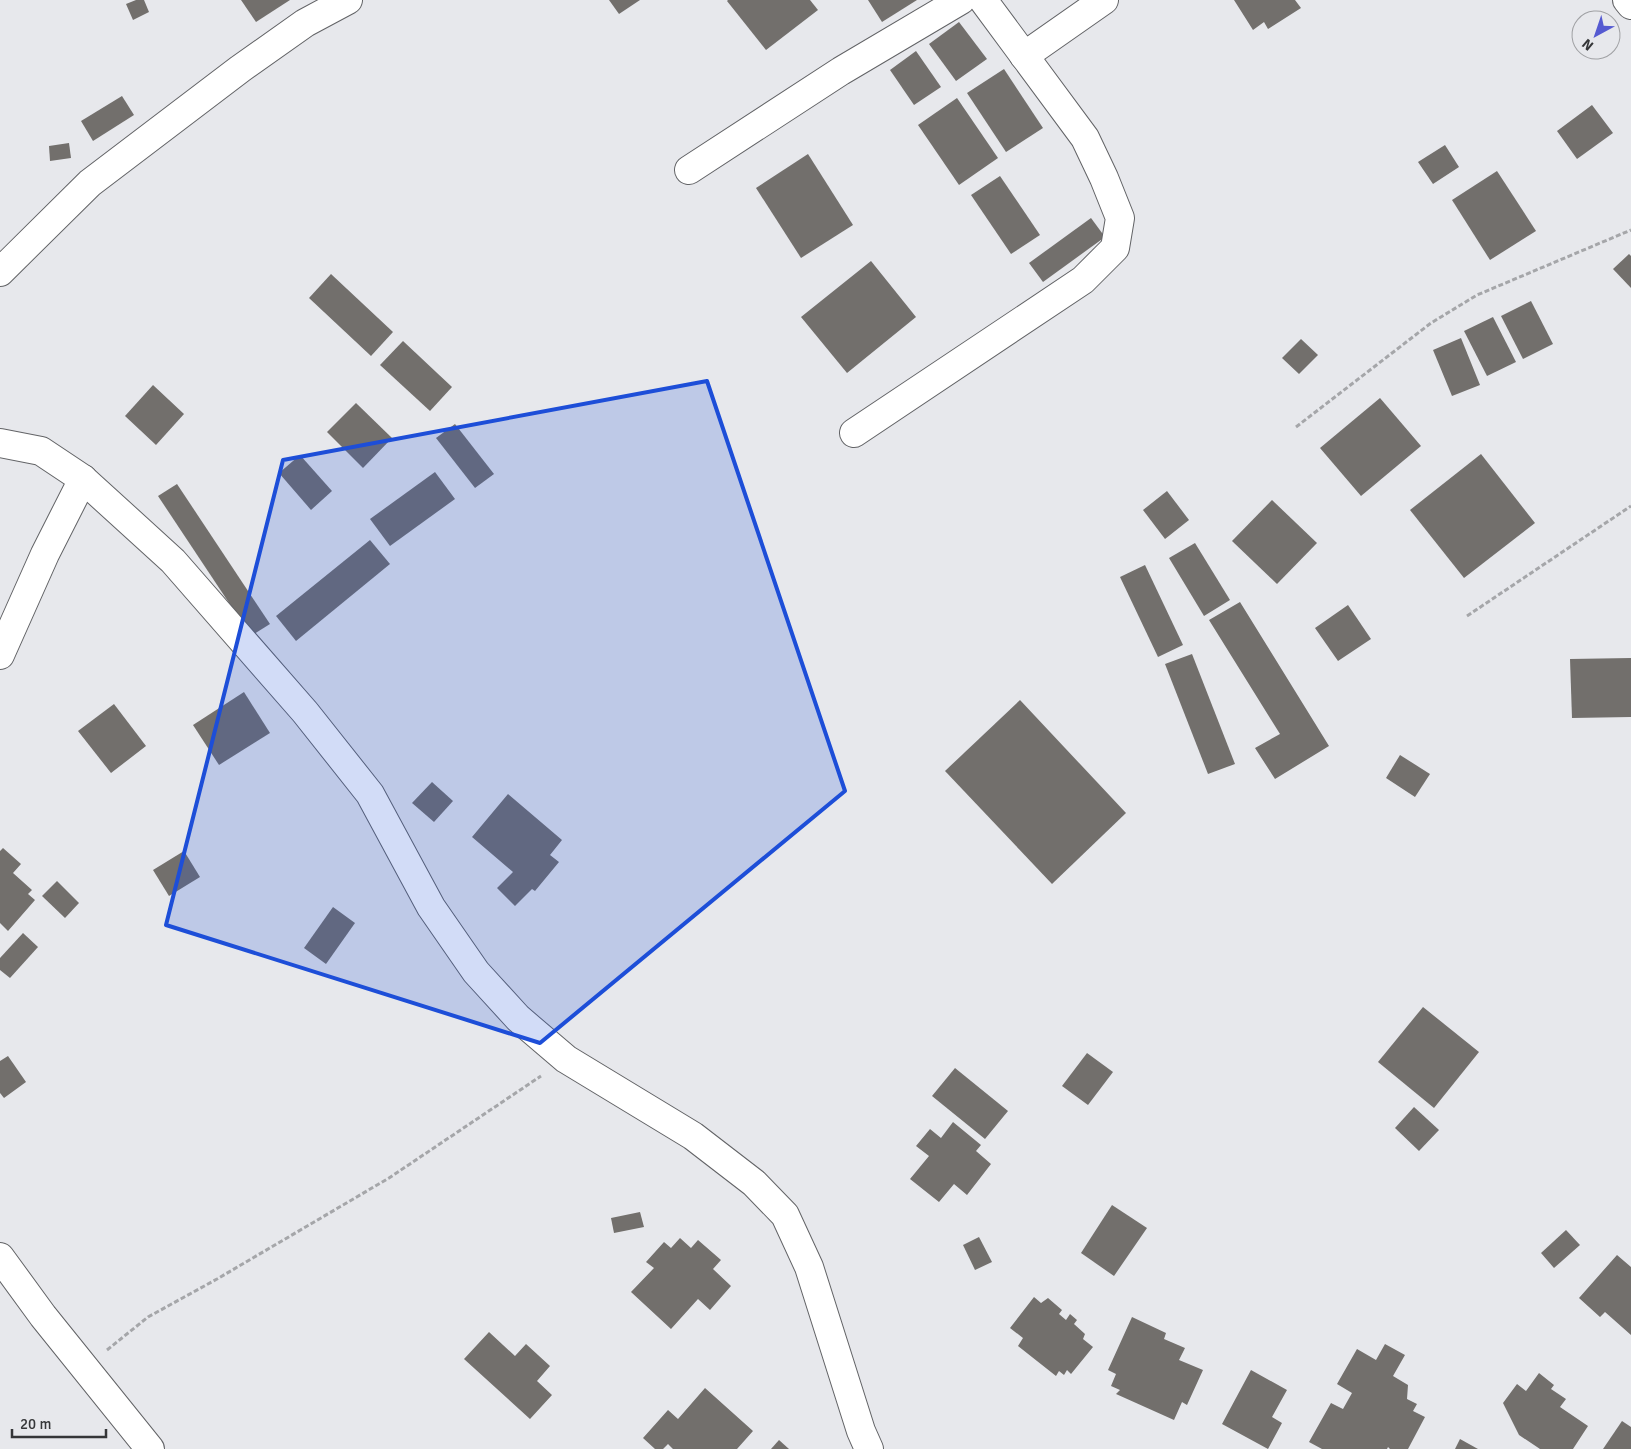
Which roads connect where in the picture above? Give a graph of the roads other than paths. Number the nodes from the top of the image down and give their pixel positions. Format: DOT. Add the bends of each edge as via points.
graph roads {
  1 [pos="348,0"];
  2 [pos="961,0"];
  3 [pos="983,0"];
  4 [pos="1104,0"];
  5 [pos="1627,0"];
  6 [pos="1631,5"];
  7 [pos="1024,56"];
  8 [pos="689,170"];
  9 [pos="0,272"];
  10 [pos="854,434"];
  11 [pos="0,442"];
  12 [pos="83,479"];
  13 [pos="0,655"];
  14 [pos="0,1257"];
  15 [pos="150,1449"];
  16 [pos="869,1449"];
  1 -- 9 [label="street" via="305,23 240,69 90,183"];
  2 -- 8 [label="street" via="841,71"];
  3 -- 7 [label="street"];
  4 -- 7 [label="street"];
  5 -- 6 [label="street"];
  7 -- 10 [label="street" via="1085,138 1120,218 1115,248 1083,280"];
  11 -- 12 [label="street" via="41,451"];
  12 -- 13 [label="street" via="44,554"];
  12 -- 16 [label="street" via="173,561 305,712 370,794 431,907 476,972 518,1018 566,1059 693,1136 754,1183 785,1215 809,1267"];
  14 -- 15 [label="street"];
}
